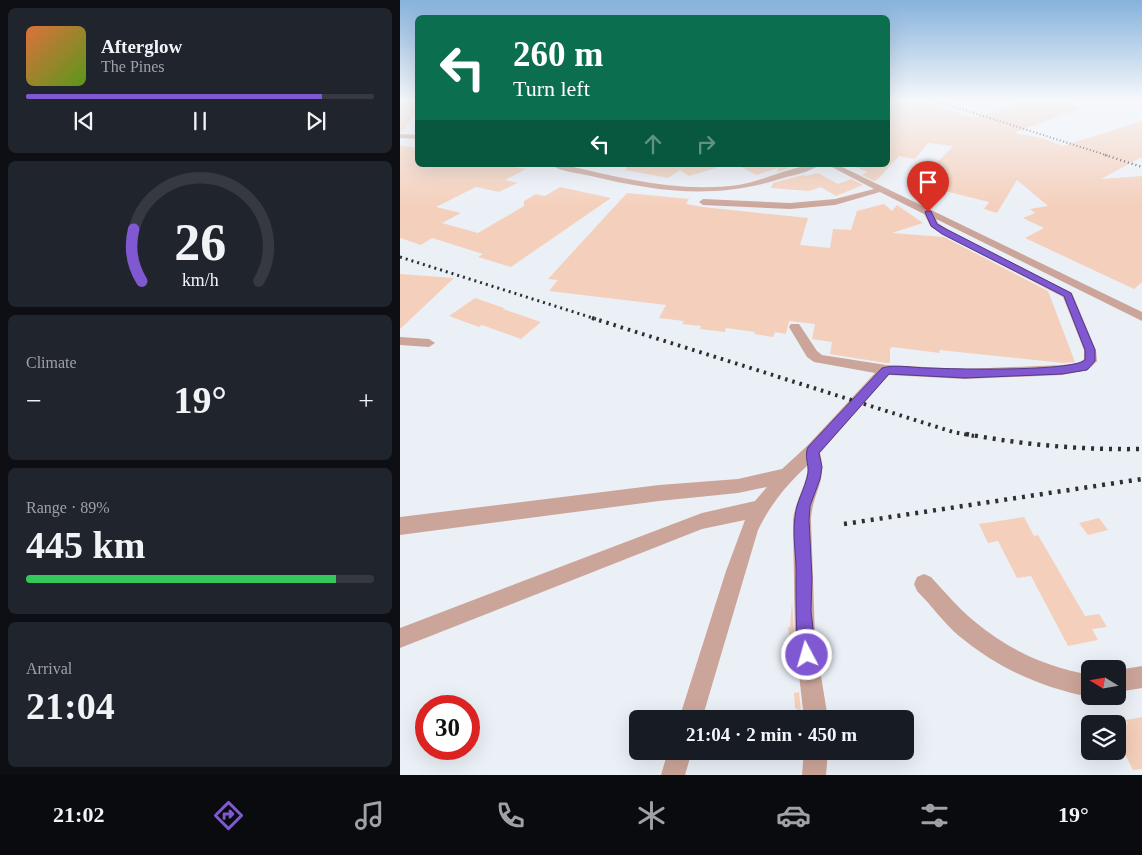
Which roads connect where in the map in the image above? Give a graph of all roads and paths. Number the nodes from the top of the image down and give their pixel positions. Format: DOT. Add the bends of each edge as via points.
graph roads {
  1 [pos="564,167"];
  2 [pos="589,167"];
  3 [pos="809,167"];
  4 [pos="836,167"];
  5 [pos="582,171"];
  6 [pos="882,189"];
  7 [pos="703,202"];
  8 [pos="928,212"];
  9 [pos="1079,286"];
  10 [pos="1068,294"];
  11 [pos="1142,317"];
  12 [pos="794,327"];
  13 [pos="400,341"];
  14 [pos="428,343"];
  15 [pos="880,376"];
  16 [pos="812,451"];
  17 [pos="786,475"];
  18 [pos="760,508"];
  19 [pos="400,526"];
  20 [pos="924,584"];
  21 [pos="400,638"];
  22 [pos="1142,677"];
  23 [pos="1126,680"];
  24 [pos="1081,684"];
  25 [pos="693,710"];
  26 [pos="815,710"];
  27 [pos="677,760"];
  28 [pos="815,760"];
  29 [pos="673,775"];
  30 [pos="814,775"];
  1 -- 5 [label="street"];
  2 -- 5 [label="street"];
  3 -- 5 [label="street" via="754,184 697,190 660,187"];
  4 -- 6 [label="street"];
  6 -- 7 [label="street" via="835,202 790,206"];
  6 -- 8 [label="street"];
  8 -- 9 [label="street"];
  8 -- 10 [label="street" via="934,225 945,232"];
  9 -- 10 [label="street"];
  9 -- 11 [label="street"];
  10 -- 15 [label="street" via="1090,350 1090,361 1083,367"];
  12 -- 15 [label="street" via="818,359"];
  13 -- 14 [label="street"];
  15 -- 16 [label="street"];
  16 -- 17 [label="street"];
  16 -- 26 [label="street" via="816,467 803,506 802,520 805,639"];
  17 -- 18 [label="street"];
  17 -- 19 [label="street" via="738,486"];
  18 -- 21 [label="street" via="702,521"];
  18 -- 25 [label="street" via="735,571"];
  20 -- 24 [label="street" via="966,628 1013,661 1058,680"];
  22 -- 23 [label="street"];
  27 -- 29 [label="street"];
  28 -- 30 [label="street"];
}
